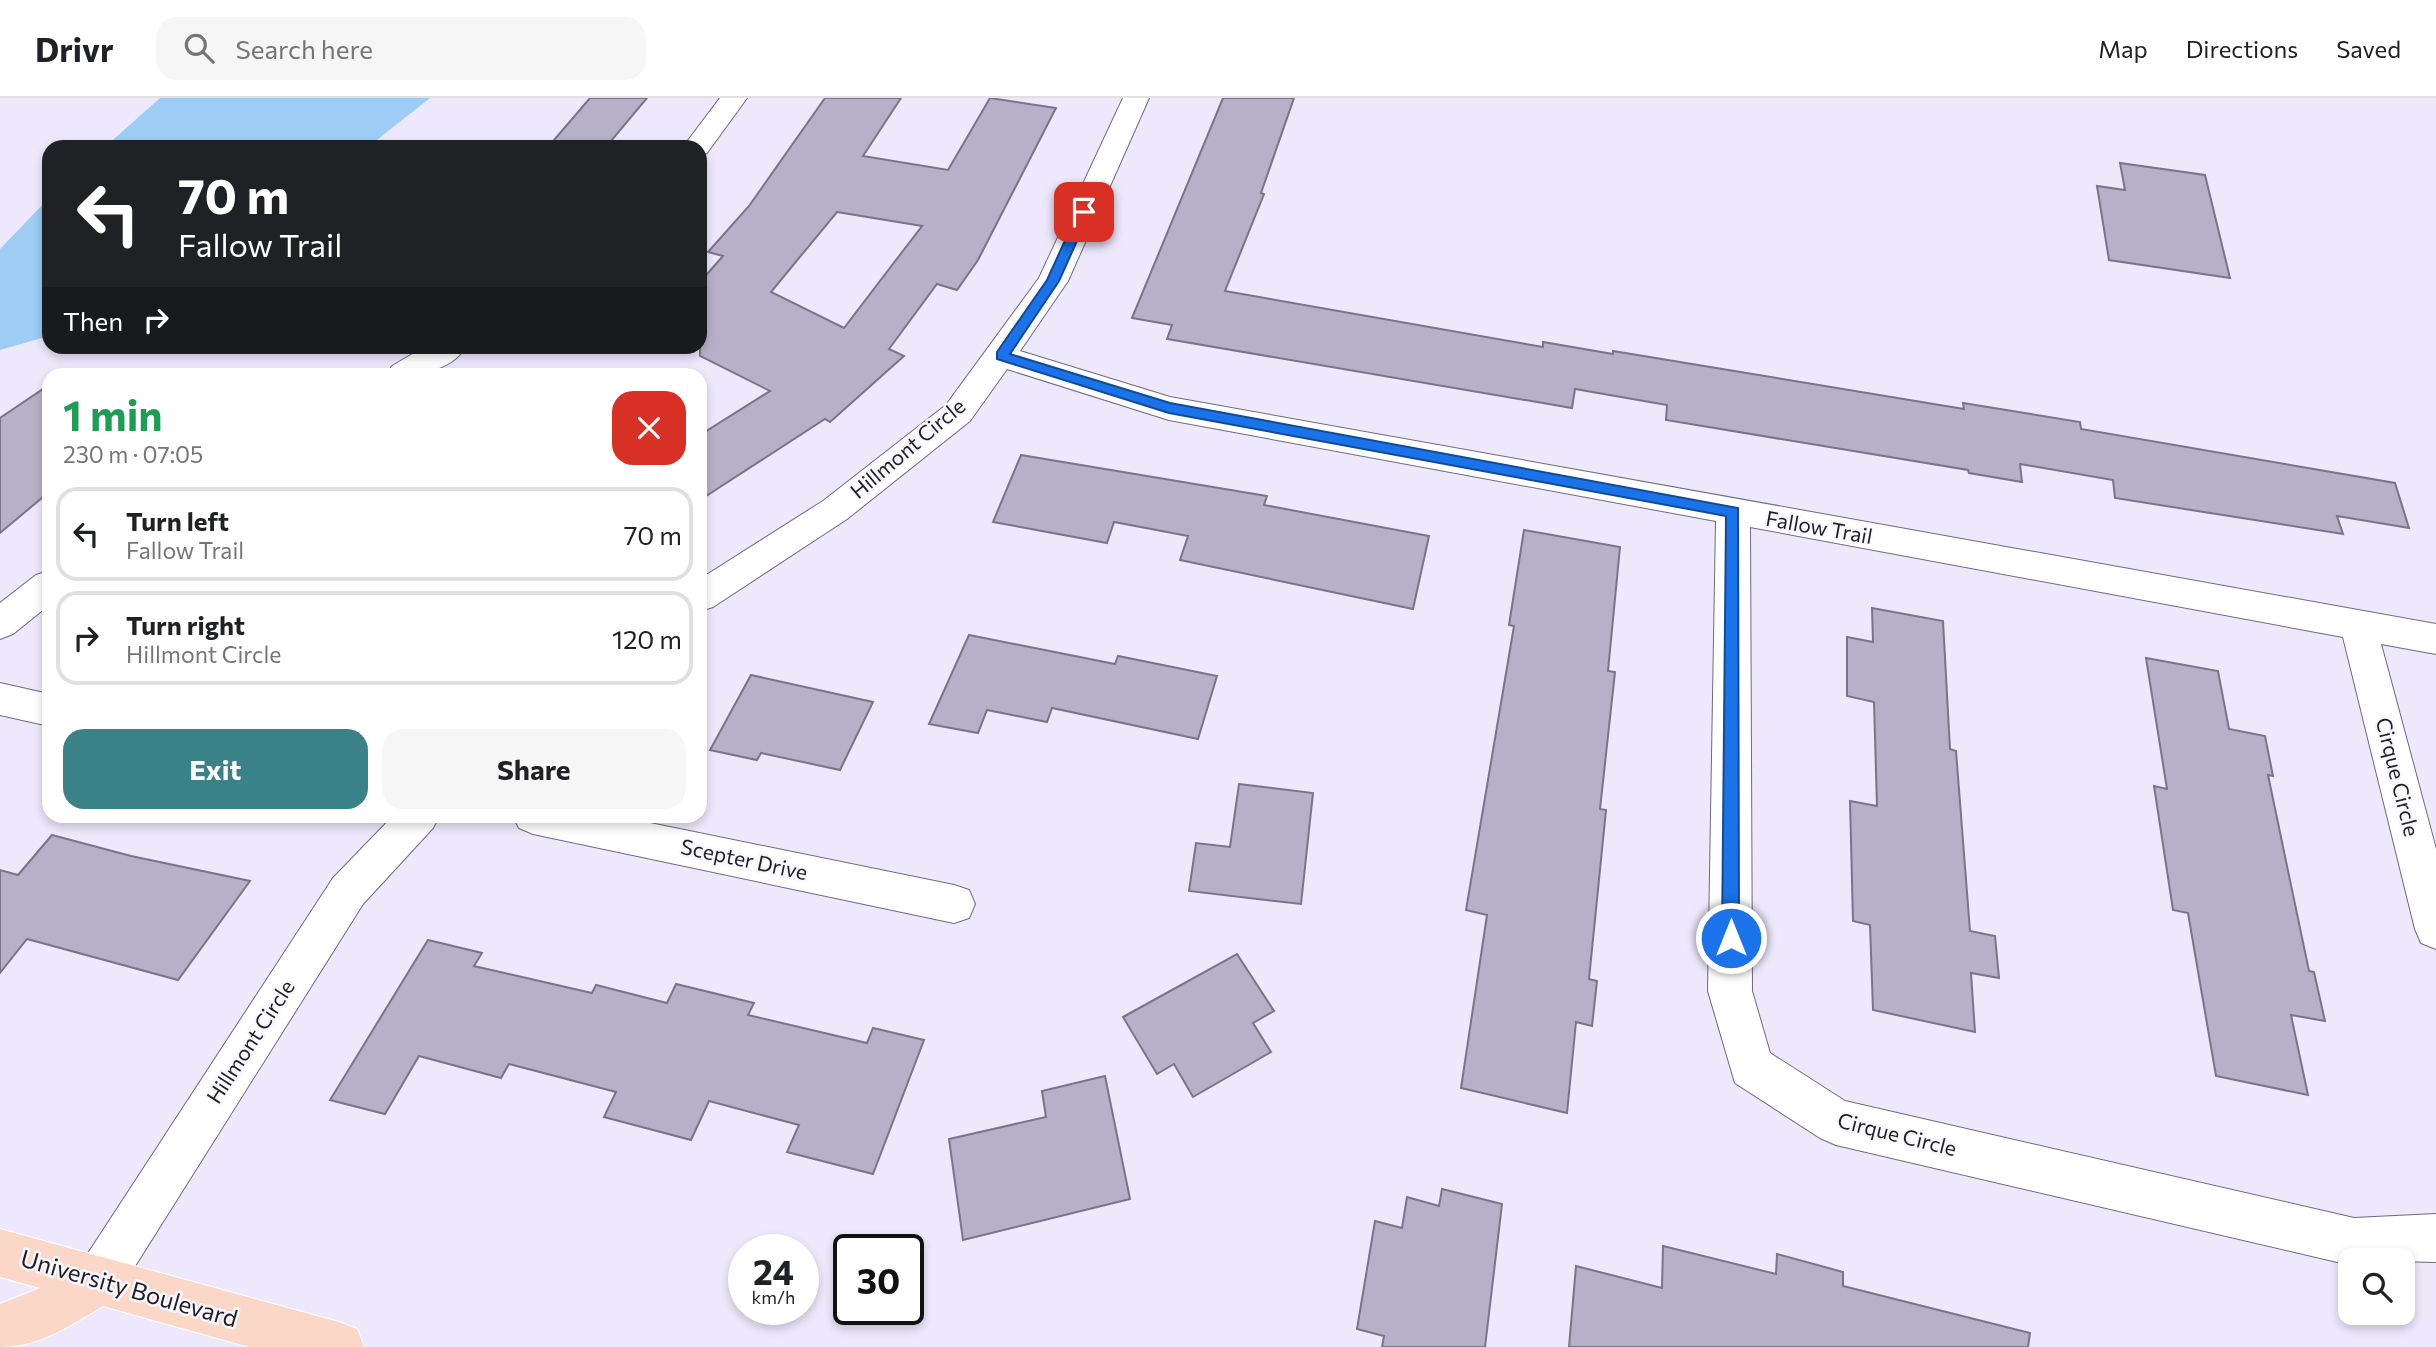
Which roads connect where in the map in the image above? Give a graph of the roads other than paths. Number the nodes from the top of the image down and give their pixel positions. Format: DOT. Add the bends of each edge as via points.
graph roads {
  1 [pos="734,98"];
  2 [pos="1136,98"];
  3 [pos="702,140"];
  4 [pos="437,354"];
  5 [pos="1002,356"];
  6 [pos="412,368"];
  7 [pos="1733,512"];
  8 [pos="42,591"];
  9 [pos="707,592"];
  10 [pos="0,624"];
  11 [pos="2358,625"];
  12 [pos="2436,639"];
  13 [pos="0,699"];
  14 [pos="42,708"];
  15 [pos="412,823"];
  16 [pos="566,823"];
  17 [pos="954,904"];
  18 [pos="2436,929"];
  19 [pos="2436,1238"];
  20 [pos="0,1253"];
  21 [pos="98,1281"];
  22 [pos="0,1329"];
  23 [pos="339,1347"];
  1 -- 3 [label="street"];
  2 -- 5 [label="street, Hillmont Circle" via="1053,281"];
  4 -- 6 [label="street"];
  5 -- 7 [label="street, Fallow Trail" via="1169,408"];
  5 -- 9 [label="street, Hillmont Circle" via="958,413 835,510"];
  7 -- 11 [label="street, Fallow Trail"];
  7 -- 19 [label="street, Cirque Circle" via="1730,991 1751,1066 1836,1122 2354,1242"];
  8 -- 10 [label="street"];
  11 -- 12 [label="street, Fallow Trail"];
  11 -- 18 [label="street, Cirque Circle"];
  13 -- 14 [label="street"];
  15 -- 21 [label="street, Hillmont Circle" via="348,891"];
  16 -- 17 [label="street, Scepter Drive"];
  20 -- 21 [label="main road, University Boulevard"];
  21 -- 22 [label="main road" via="44,1314"];
  21 -- 23 [label="main road, University Boulevard"];
}
